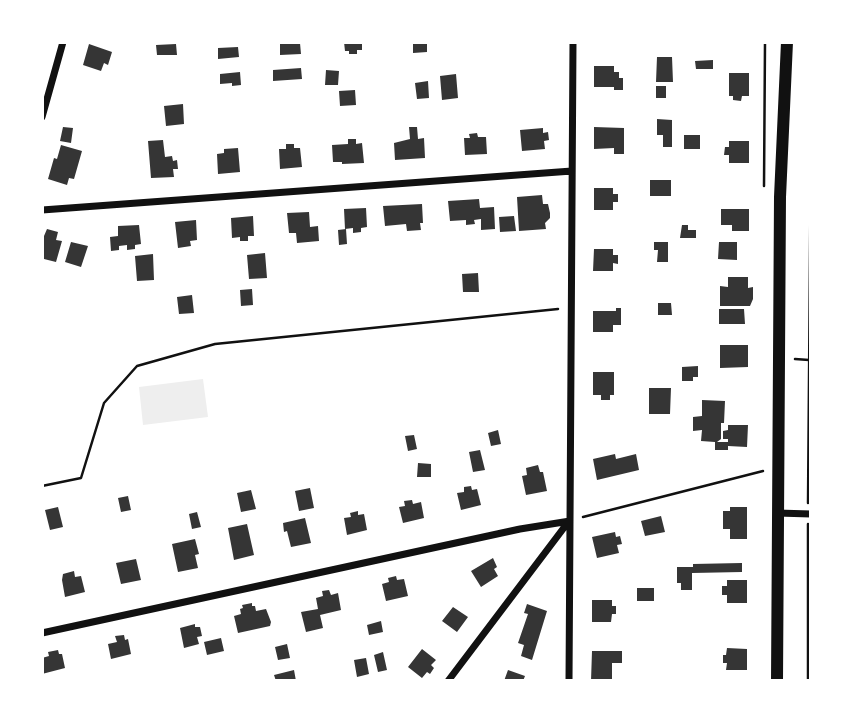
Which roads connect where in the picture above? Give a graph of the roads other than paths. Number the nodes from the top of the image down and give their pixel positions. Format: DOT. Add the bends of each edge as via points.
graph roads {
  1 [pos="63,42"];
  2 [pos="573,42"];
  3 [pos="787,42"];
  4 [pos="42,117"];
  5 [pos="572,171"];
  6 [pos="42,210"];
  7 [pos="777,513"];
  8 [pos="809,514"];
  9 [pos="570,521"];
  10 [pos="42,633"];
  11 [pos="448,681"];
  12 [pos="569,681"];
  13 [pos="777,681"];
  1 -- 4 [label="street"];
  2 -- 5 [label="street"];
  3 -- 7 [label="main road" via="780,197"];
  5 -- 6 [label="street"];
  5 -- 9 [label="street"];
  7 -- 8 [label="street"];
  7 -- 13 [label="main road"];
  9 -- 10 [label="street"];
  9 -- 11 [label="street"];
  9 -- 12 [label="street"];
}
